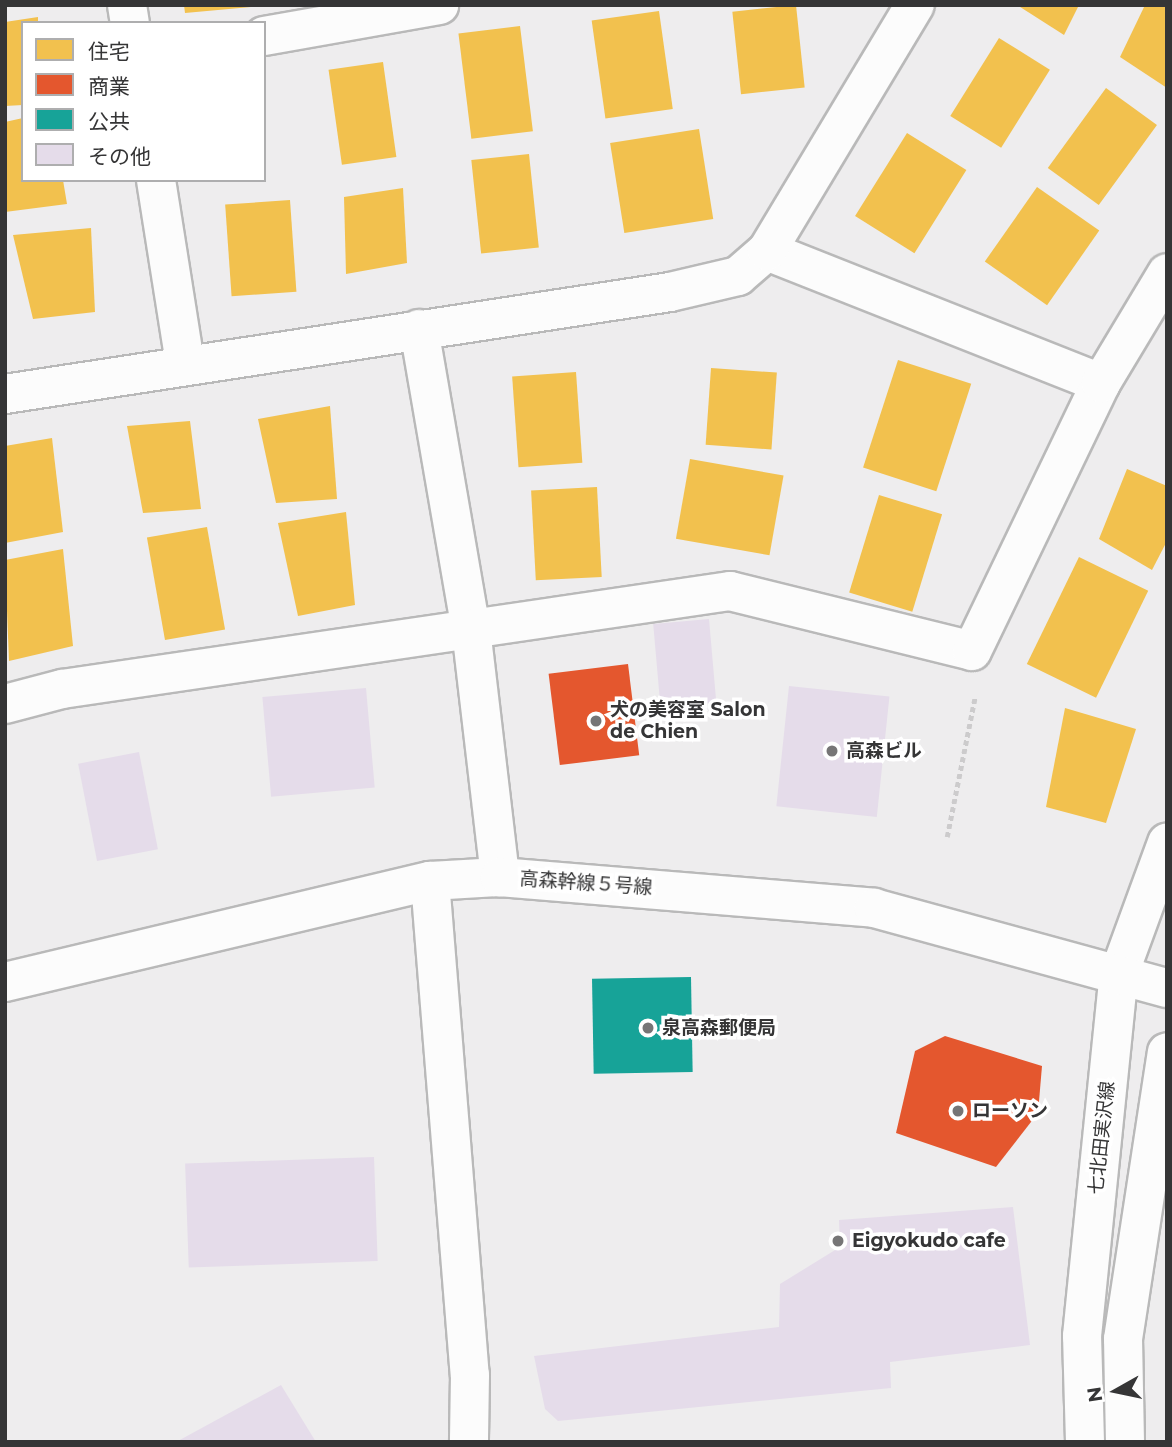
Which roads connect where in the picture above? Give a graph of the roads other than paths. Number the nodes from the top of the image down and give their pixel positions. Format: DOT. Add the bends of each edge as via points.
graph roads {
  1 [pos="439,5"];
  2 [pos="915,5"];
  3 [pos="266,36"];
  4 [pos="156,182"];
  5 [pos="766,251"];
  6 [pos="1167,273"];
  7 [pos="419,329"];
  8 [pos="184,363"];
  9 [pos="1101,383"];
  10 [pos="5,394"];
  11 [pos="471,629"];
  12 [pos="5,704"];
  13 [pos="1167,844"];
  14 [pos="500,877"];
  15 [pos="430,881"];
  16 [pos="1119,974"];
  17 [pos="5,982"];
  18 [pos="1167,988"];
  19 [pos="1167,1052"];
  20 [pos="469,1442"];
  21 [pos="1085,1442"];
  22 [pos="1125,1442"];
  1 -- 3 [label="street"];
  2 -- 5 [label="street"];
  4 -- 8 [label="street"];
  5 -- 7 [label="street" via="738,276 670,292"];
  5 -- 9 [label="street"];
  6 -- 9 [label="street"];
  7 -- 8 [label="street"];
  7 -- 11 [label="street"];
  8 -- 10 [label="street"];
  9 -- 11 [label="street" via="972,652 730,591"];
  11 -- 12 [label="street" via="62,689"];
  11 -- 14 [label="street"];
  13 -- 16 [label="street, 七北田実沢線"];
  14 -- 15 [label="street, 高森幹線５号線"];
  14 -- 16 [label="street, 高森幹線５号線" via="874,908"];
  15 -- 17 [label="street, 高森幹線５号線"];
  15 -- 20 [label="street" via="469,1362"];
  16 -- 18 [label="street, 高森幹線５号線"];
  16 -- 21 [label="street, 七北田実沢線" via="1083,1336"];
  19 -- 22 [label="street" via="1123,1339"];
}
